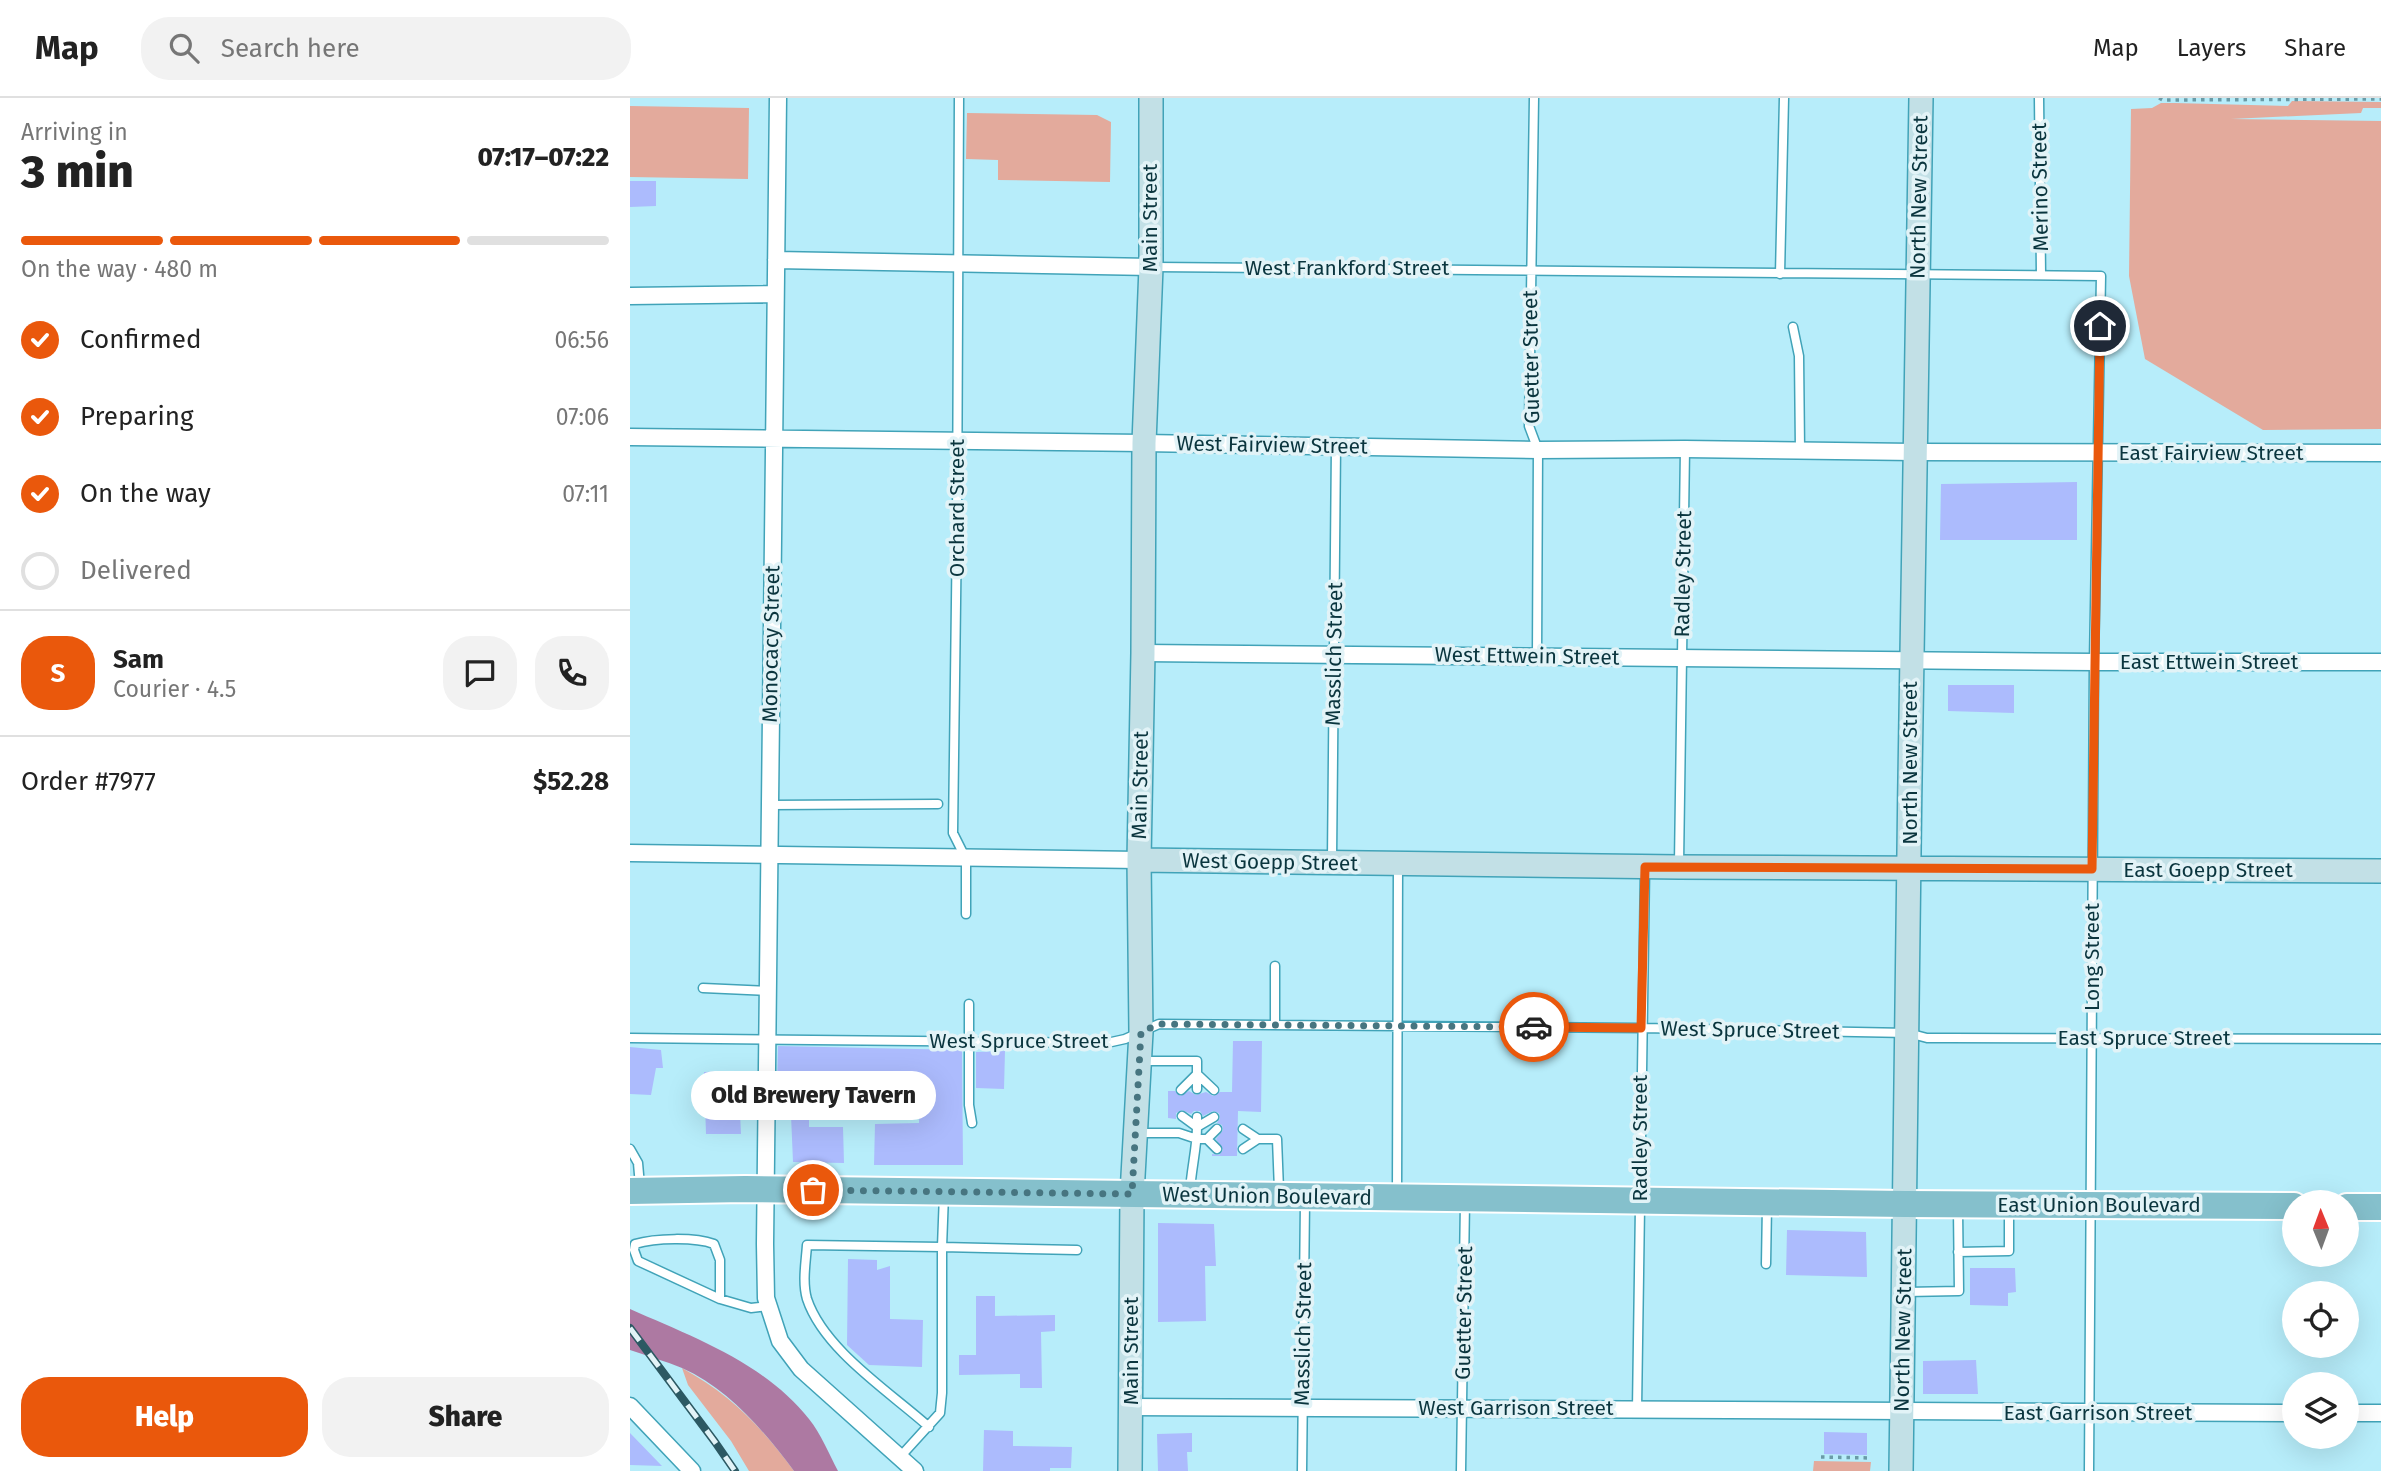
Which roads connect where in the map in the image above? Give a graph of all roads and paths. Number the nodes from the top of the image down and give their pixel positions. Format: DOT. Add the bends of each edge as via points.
graph roads {
  1 [pos="778,98"];
  2 [pos="959,98"];
  3 [pos="1151,98"];
  4 [pos="1534,98"];
  5 [pos="1784,98"];
  6 [pos="1921,98"];
  7 [pos="2039,98"];
  8 [pos="2159,98"];
  9 [pos="2381,99"];
  10 [pos="776,260"];
  11 [pos="957,263"];
  12 [pos="1151,267"];
  13 [pos="1530,270"];
  14 [pos="1780,274"];
  15 [pos="2041,275"];
  16 [pos="1917,276"];
  17 [pos="2101,276"];
  18 [pos="775,294"];
  19 [pos="630,296"];
  20 [pos="1793,327"];
  21 [pos="630,437"];
  22 [pos="774,438"];
  23 [pos="957,440"];
  24 [pos="1144,443"];
  25 [pos="1336,446"];
  26 [pos="1685,449"];
  27 [pos="1538,450"];
  28 [pos="1800,450"];
  29 [pos="1914,452"];
  30 [pos="2099,453"];
  31 [pos="2381,453"];
  32 [pos="1143,653"];
  33 [pos="1334,654"];
  34 [pos="1537,656"];
  35 [pos="1682,657"];
  36 [pos="1910,660"];
  37 [pos="2094,662"];
  38 [pos="2381,662"];
  39 [pos="938,804"];
  40 [pos="770,805"];
  41 [pos="630,853"];
  42 [pos="769,857"];
  43 [pos="966,859"];
  44 [pos="1139,860"];
  45 [pos="1332,862"];
  46 [pos="1398,863"];
  47 [pos="1645,867"];
  48 [pos="1679,867"];
  49 [pos="1910,869"];
  50 [pos="2092,869"];
  51 [pos="2381,871"];
  52 [pos="966,914"];
  53 [pos="1275,966"];
  54 [pos="703,988"];
  55 [pos="769,991"];
  56 [pos="969,1004"];
  57 [pos="1275,1025"];
  58 [pos="1398,1026"];
  59 [pos="1641,1028"];
  60 [pos="1141,1032"];
  61 [pos="1908,1033"];
  62 [pos="630,1038"];
  63 [pos="2092,1039"];
  64 [pos="2381,1039"];
  65 [pos="768,1040"];
  66 [pos="969,1042"];
  67 [pos="1139,1061"];
  68 [pos="1197,1073"];
  69 [pos="1197,1089"];
  70 [pos="1181,1090"];
  71 [pos="1214,1090"];
  72 [pos="768,1099"];
  73 [pos="877,1099"];
  74 [pos="1182,1116"];
  75 [pos="1214,1117"];
  76 [pos="1197,1122"];
  77 [pos="972,1123"];
  78 [pos="1217,1129"];
  79 [pos="1244,1129"];
  80 [pos="1136,1133"];
  81 [pos="1202,1139"];
  82 [pos="1258,1139"];
  83 [pos="630,1149"];
  84 [pos="1217,1149"];
  85 [pos="1243,1149"];
  86 [pos="766,1189"];
  87 [pos="635,1191"];
  88 [pos="944,1191"];
  89 [pos="1132,1194"];
  90 [pos="1190,1195"];
  91 [pos="1279,1196"];
  92 [pos="1305,1196"];
  93 [pos="1397,1198"];
  94 [pos="1465,1198"];
  95 [pos="1640,1199"];
  96 [pos="1768,1202"];
  97 [pos="1905,1204"];
  98 [pos="1958,1204"];
  99 [pos="2008,1205"];
  100 [pos="2090,1205"];
  101 [pos="2282,1206"];
  102 [pos="2359,1206"];
  103 [pos="2381,1207"];
  104 [pos="942,1247"];
  105 [pos="1077,1250"];
  106 [pos="1958,1252"];
  107 [pos="1766,1264"];
  108 [pos="1903,1292"];
  109 [pos="720,1299"];
  110 [pos="768,1306"];
  111 [pos="630,1406"];
  112 [pos="1302,1407"];
  113 [pos="1131,1408"];
  114 [pos="1462,1408"];
  115 [pos="1637,1409"];
  116 [pos="1902,1412"];
  117 [pos="2090,1413"];
  118 [pos="2282,1413"];
  119 [pos="2359,1413"];
  120 [pos="2381,1413"];
  121 [pos="929,1427"];
  122 [pos="900,1457"];
  123 [pos="1821,1457"];
  124 [pos="1871,1458"];
  125 [pos="692,1471"];
  126 [pos="915,1471"];
  127 [pos="1130,1471"];
  128 [pos="1302,1471"];
  129 [pos="1461,1471"];
  130 [pos="1901,1471"];
  131 [pos="2089,1471"];
  1 -- 10 [label="street, Monocacy Street"];
  2 -- 11 [label="lane, Orchard Street"];
  3 -- 12 [label="street, Main Street"];
  4 -- 13 [label="lane, Guetter Street"];
  5 -- 14 [label="lane"];
  6 -- 16 [label="street, North New Street"];
  7 -- 15 [label="lane, Merino Street"];
  8 -- 9 [label="path"];
  10 -- 11 [label="street, West Frankford Street"];
  10 -- 18 [label="street, Monocacy Street"];
  11 -- 12 [label="street, West Frankford Street"];
  11 -- 23 [label="lane, Orchard Street"];
  12 -- 13 [label="lane, West Frankford Street"];
  12 -- 24 [label="street, Main Street"];
  13 -- 14 [label="lane, West Frankford Street"];
  13 -- 27 [label="lane, Guetter Street" via="1529,426"];
  14 -- 16 [label="lane, West Frankford Street"];
  15 -- 16 [label="lane, West Frankford Street"];
  15 -- 17 [label="lane, West Frankford Street"];
  16 -- 29 [label="street, North New Street"];
  17 -- 30 [label="lane, Long Street"];
  18 -- 19 [label="street"];
  18 -- 22 [label="street, Monocacy Street"];
  20 -- 28 [label="lane" via="1799,356"];
  21 -- 22 [label="street, West Fairview Street"];
  22 -- 23 [label="street, West Fairview Street"];
  22 -- 40 [label="street, Monocacy Street"];
  23 -- 24 [label="street, West Fairview Street"];
  23 -- 43 [label="lane, Orchard Street" via="953,833"];
  24 -- 25 [label="street, West Fairview Street"];
  24 -- 32 [label="street, Main Street"];
  25 -- 27 [label="street, West Fairview Street"];
  25 -- 33 [label="lane, Masslich Street"];
  26 -- 27 [label="street, West Fairview Street"];
  26 -- 28 [label="street, West Fairview Street"];
  26 -- 35 [label="lane, Radley Street"];
  27 -- 34 [label="lane, Guetter Street"];
  28 -- 29 [label="street, West Fairview Street"];
  29 -- 30 [label="street, East Fairview Street"];
  29 -- 36 [label="street, North New Street"];
  30 -- 31 [label="street, East Fairview Street"];
  30 -- 37 [label="lane, Long Street"];
  32 -- 33 [label="street, West Ettwein Street"];
  32 -- 44 [label="street, Main Street"];
  33 -- 34 [label="street, West Ettwein Street"];
  33 -- 45 [label="lane, Masslich Street"];
  34 -- 35 [label="street, West Ettwein Street"];
  35 -- 36 [label="street, West Ettwein Street"];
  35 -- 48 [label="lane, Radley Street"];
  36 -- 37 [label="street, East Ettwein Street"];
  36 -- 49 [label="street, North New Street"];
  37 -- 38 [label="street, East Ettwein Street"];
  37 -- 50 [label="lane, Long Street"];
  39 -- 40 [label="lane"];
  40 -- 42 [label="street, Monocacy Street"];
  41 -- 42 [label="street, West Goepp Street"];
  42 -- 43 [label="street, West Goepp Street"];
  42 -- 55 [label="street, Monocacy Street"];
  43 -- 44 [label="street, West Goepp Street"];
  43 -- 52 [label="lane, Orchard Street"];
  44 -- 45 [label="street, West Goepp Street"];
  44 -- 60 [label="street, Main Street"];
  45 -- 46 [label="street, West Goepp Street"];
  46 -- 47 [label="street, West Goepp Street"];
  46 -- 58 [label="lane"];
  47 -- 48 [label="street, West Goepp Street"];
  47 -- 59 [label="lane, Radley Street"];
  48 -- 49 [label="street, West Goepp Street"];
  49 -- 50 [label="street, East Goepp Street"];
  49 -- 61 [label="street, North New Street"];
  50 -- 51 [label="street, East Goepp Street"];
  50 -- 63 [label="lane, Long Street"];
  53 -- 57 [label="lane"];
  54 -- 55 [label="lane"];
  55 -- 65 [label="street, Monocacy Street"];
  56 -- 66 [label="lane"];
  57 -- 58 [label="lane, West Spruce Street"];
  57 -- 60 [label="lane, West Spruce Street" via="1159,1024"];
  58 -- 59 [label="lane, West Spruce Street"];
  58 -- 93 [label="lane"];
  59 -- 61 [label="lane, West Spruce Street"];
  59 -- 95 [label="lane, Radley Street"];
  60 -- 66 [label="lane, West Spruce Street" via="1107,1043"];
  60 -- 67 [label="street, Main Street"];
  61 -- 63 [label="lane, East Spruce Street" via="1927,1038"];
  61 -- 97 [label="street, North New Street"];
  62 -- 65 [label="lane, West Spruce Street"];
  63 -- 64 [label="lane, East Spruce Street"];
  63 -- 100 [label="lane, Long Street"];
  65 -- 66 [label="lane, West Spruce Street"];
  65 -- 72 [label="street, Monocacy Street"];
  66 -- 77 [label="lane"];
  67 -- 68 [label="lane" via="1197,1061"];
  67 -- 80 [label="street, Main Street"];
  68 -- 69 [label="lane"];
  68 -- 70 [label="lane"];
  68 -- 71 [label="lane"];
  72 -- 73 [label="lane"];
  72 -- 86 [label="street, Monocacy Street"];
  74 -- 76 [label="lane"];
  75 -- 76 [label="lane"];
  76 -- 81 [label="lane"];
  78 -- 81 [label="lane"];
  79 -- 82 [label="lane"];
  80 -- 81 [label="lane" via="1179,1133"];
  80 -- 89 [label="street, Main Street"];
  81 -- 84 [label="lane"];
  81 -- 90 [label="lane" via="1191,1167"];
  82 -- 85 [label="lane"];
  82 -- 91 [label="lane" via="1277,1139"];
  83 -- 87 [label="lane" via="638,1163"];
  86 -- 87 [label="main road, West Union Boulevard"];
  86 -- 88 [label="main road, West Union Boulevard"];
  86 -- 110 [label="street, Monocacy Street"];
  88 -- 89 [label="main road, West Union Boulevard"];
  88 -- 104 [label="lane"];
  89 -- 90 [label="main road, West Union Boulevard"];
  89 -- 113 [label="street, Main Street"];
  90 -- 91 [label="main road, West Union Boulevard"];
  91 -- 92 [label="main road, West Union Boulevard"];
  92 -- 93 [label="main road, West Union Boulevard"];
  92 -- 112 [label="lane, Masslich Street"];
  93 -- 94 [label="main road, West Union Boulevard"];
  94 -- 95 [label="main road, West Union Boulevard"];
  94 -- 114 [label="lane, Guetter Street"];
  95 -- 96 [label="main road, West Union Boulevard"];
  95 -- 115 [label="lane, Radley Street"];
  96 -- 97 [label="main road, West Union Boulevard"];
  96 -- 107 [label="lane"];
  97 -- 98 [label="main road, East Union Boulevard"];
  97 -- 108 [label="street, North New Street"];
  98 -- 99 [label="main road, East Union Boulevard"];
  98 -- 106 [label="lane"];
  99 -- 100 [label="main road, East Union Boulevard"];
  99 -- 106 [label="lane" via="2009,1251"];
  100 -- 101 [label="main road, East Union Boulevard"];
  100 -- 117 [label="lane, Long Street"];
  102 -- 103 [label="main road"];
  104 -- 105 [label="lane"];
  104 -- 121 [label="lane" via="942,1393 940,1413"];
  104 -- 121 [label="lane" via="807,1245 806,1296 816,1321 868,1375"];
  106 -- 108 [label="lane" via="1959,1292"];
  108 -- 116 [label="street, North New Street"];
  109 -- 109 [label="lane" via="638,1261 635,1244 715,1244 720,1260"];
  109 -- 110 [label="lane" via="751,1308"];
  110 -- 122 [label="street, Monocacy Street" via="780,1340 801,1369"];
  111 -- 125 [label="street"];
  112 -- 113 [label="street, West Garrison Street"];
  112 -- 114 [label="street, West Garrison Street"];
  112 -- 128 [label="lane, Masslich Street"];
  113 -- 127 [label="street, Main Street"];
  114 -- 115 [label="street, West Garrison Street"];
  114 -- 129 [label="lane, Guetter Street"];
  115 -- 116 [label="street, West Garrison Street"];
  116 -- 117 [label="street, East Garrison Street"];
  116 -- 130 [label="street, North New Street"];
  117 -- 118 [label="street, East Garrison Street"];
  117 -- 131 [label="lane, Long Street"];
  119 -- 120 [label="street"];
  121 -- 122 [label="lane"];
  122 -- 126 [label="street, Monocacy Street"];
  123 -- 124 [label="path"];
}
